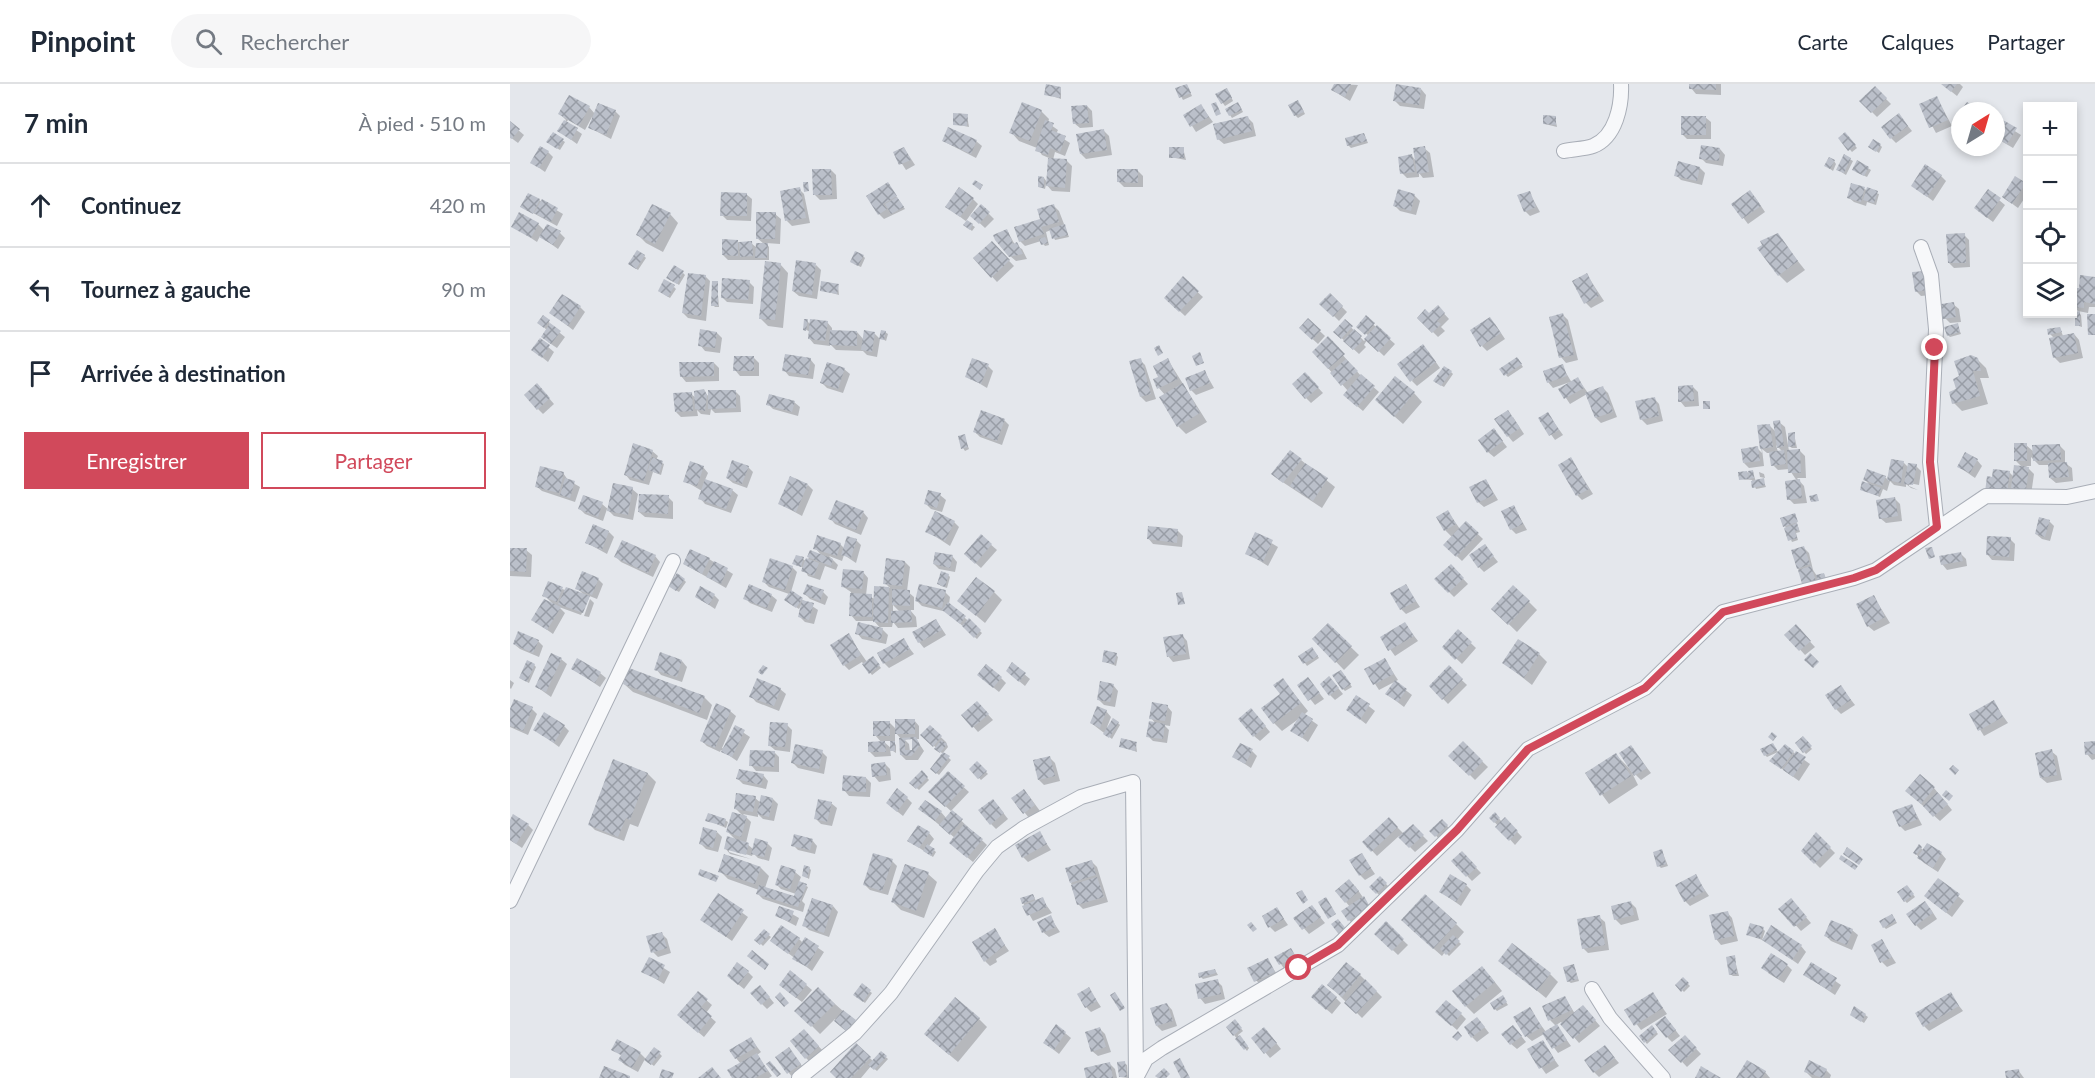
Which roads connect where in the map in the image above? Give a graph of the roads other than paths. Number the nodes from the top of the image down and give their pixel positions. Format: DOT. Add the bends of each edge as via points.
graph roads {
  1 [pos="1621,84"];
  2 [pos="1564,151"];
  3 [pos="1921,247"];
  4 [pos="2095,491"];
  5 [pos="1937,527"];
  6 [pos="674,561"];
  7 [pos="510,900"];
  8 [pos="1592,989"];
  9 [pos="799,1078"];
  10 [pos="1136,1078"];
  11 [pos="1663,1078"];
  1 -- 2 [label="street" via="1622,99 1612,130 1594,146"];
  3 -- 5 [label="street" via="1931,275 1936,329 1930,462"];
  4 -- 5 [label="street" via="2067,497 1986,496"];
  5 -- 10 [label="street" via="1876,570 1723,612 1645,688 1528,749 1457,830 1338,945 1162,1048 1146,1059"];
  6 -- 7 [label="street"];
  8 -- 11 [label="street" via="1610,1018"];
  9 -- 10 [label="street" via="855,1033 891,993 997,847 1081,797 1133,782"];
}
